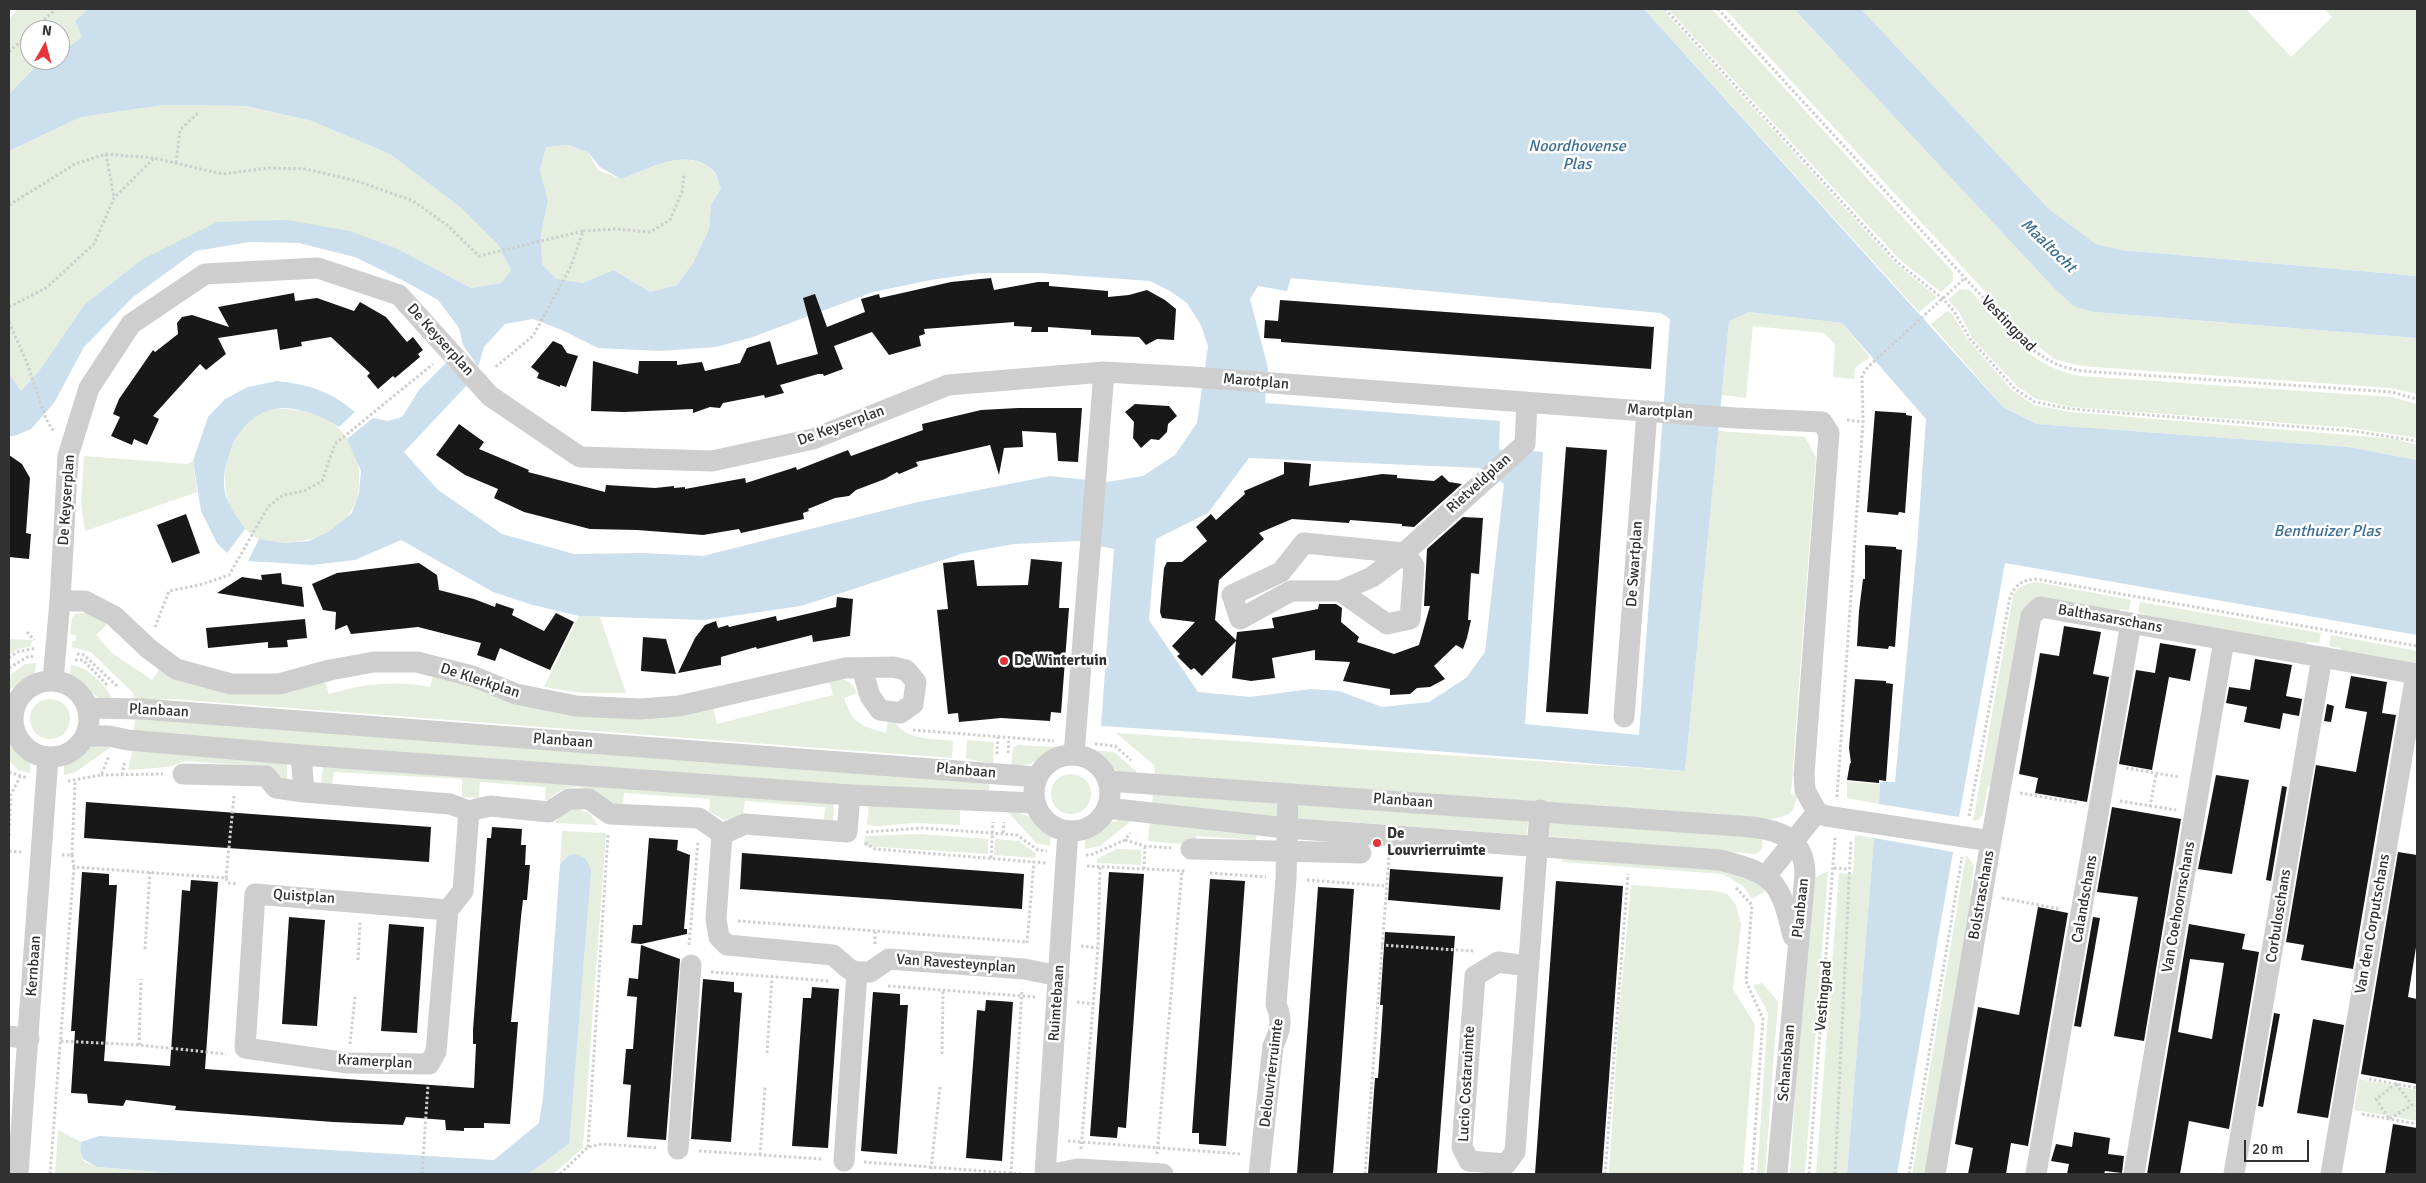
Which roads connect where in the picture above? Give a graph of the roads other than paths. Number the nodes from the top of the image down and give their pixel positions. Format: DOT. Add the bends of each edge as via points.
graph roads {
  1 [pos="1104,372"];
  2 [pos="1527,402"];
  3 [pos="1651,412"];
  4 [pos="1404,553"];
  5 [pos="1280,572"];
  6 [pos="1291,591"];
  7 [pos="1340,591"];
  8 [pos="60,601"];
  9 [pos="2131,623"];
  10 [pos="2224,640"];
  11 [pos="2322,657"];
  12 [pos="862,669"];
  13 [pos="2416,674"];
  14 [pos="53,680"];
  15 [pos="12,703"];
  16 [pos="88,708"];
  17 [pos="1624,716"];
  18 [pos="11,730"];
  19 [pos="86,736"];
  20 [pos="1075,749"];
  21 [pos="301,755"];
  22 [pos="48,757"];
  23 [pos="183,774"];
  24 [pos="1037,778"];
  25 [pos="1108,781"];
  26 [pos="304,792"];
  27 [pos="1288,794"];
  28 [pos="850,795"];
  29 [pos="1035,804"];
  30 [pos="1107,808"];
  31 [pos="469,810"];
  32 [pos="1540,810"];
  33 [pos="1835,816"];
  34 [pos="1286,828"];
  35 [pos="1068,831"];
  36 [pos="722,834"];
  37 [pos="1991,841"];
  38 [pos="1795,842"];
  39 [pos="1538,846"];
  40 [pos="1191,849"];
  41 [pos="1285,852"];
  42 [pos="1361,853"];
  43 [pos="1766,876"];
  44 [pos="448,910"];
  45 [pos="1797,951"];
  46 [pos="691,965"];
  47 [pos="1528,966"];
  48 [pos="857,972"];
  49 [pos="1059,976"];
  50 [pos="19,1038"];
  51 [pos="245,1048"];
  52 [pos="678,1149"];
  53 [pos="844,1161"];
  54 [pos="1261,1165"];
  55 [pos="18,1174"];
  56 [pos="1045,1174"];
  57 [pos="1052,1174"];
  58 [pos="1159,1174"];
  59 [pos="1777,1174"];
  60 [pos="1935,1174"];
  61 [pos="2036,1174"];
  62 [pos="2134,1174"];
  63 [pos="2234,1174"];
  64 [pos="2331,1174"];
  1 -- 2 [label="street, Marotplan"];
  1 -- 8 [label="street, De Keyserplan" via="948,385 813,439 712,461 580,457 490,396 399,295 318,268 205,274 131,324 89,388 68,456"];
  1 -- 20 [label="street"];
  2 -- 3 [label="street, Marotplan"];
  2 -- 4 [label="street, Rietveldplan" via="1525,444"];
  3 -- 17 [label="street, De Swartplan"];
  3 -- 33 [label="street, Marotplan" via="1822,422 1829,433 1804,775 1805,790"];
  4 -- 5 [label="street, Rietveldplan" via="1304,544"];
  4 -- 7 [label="street, Rietveldplan" via="1372,577"];
  4 -- 7 [label="street" via="1414,566 1410,619 1387,624"];
  5 -- 6 [label="street"];
  5 -- 6 [label="street, Rietveldplan" via="1232,595 1240,619"];
  6 -- 7 [label="street, Rietveldplan"];
  8 -- 12 [label="street, De Klerkplan" via="85,601 114,616 176,669 231,684 280,684 374,662 417,662 472,676 516,694 576,706 640,709 679,706 846,668"];
  8 -- 14 [label="street, De Keyserplan"];
  9 -- 10 [label="street, Balthasarschans"];
  9 -- 37 [label="street, Balthasarschans" via="2040,607 2031,616"];
  9 -- 61 [label="street, Calandschans"];
  10 -- 11 [label="street, Balthasarschans"];
  10 -- 62 [label="street, Van Coehoornschans"];
  11 -- 13 [label="street, Balthasarschans"];
  11 -- 63 [label="street, Corbuloschans"];
  12 -- 12 [label="street, De Klerkplan" via="893,666 906,670 916,682 913,704 900,713 880,710 870,696"];
  13 -- 64 [label="street, Van den Corputschans"];
  14 -- 15 [label="street" via="31,686"];
  14 -- 16 [label="street" via="68,684 81,694"];
  15 -- 18 [label="street"];
  16 -- 19 [label="street" via="90,722"];
  16 -- 24 [label="street, Planbaan" via="142,709"];
  18 -- 22 [label="street" via="33,753"];
  19 -- 21 [label="street, Planbaan"];
  19 -- 22 [label="street" via="63,756"];
  20 -- 24 [label="street" via="1056,758"];
  20 -- 25 [label="street" via="1095,763"];
  21 -- 26 [label="street"];
  21 -- 28 [label="street, Planbaan"];
  22 -- 50 [label="street, Kernbaan" via="41,854"];
  23 -- 26 [label="street" via="266,776 276,788"];
  24 -- 29 [label="street"];
  25 -- 27 [label="street, Planbaan"];
  25 -- 30 [label="street"];
  26 -- 31 [label="street" via="450,804"];
  27 -- 32 [label="street, Planbaan"];
  27 -- 34 [label="street, Delouvrierruimte"];
  28 -- 29 [label="street, Planbaan"];
  28 -- 36 [label="street" via="847,832 745,824"];
  29 -- 35 [label="street" via="1044,820"];
  30 -- 34 [label="street, Planbaan"];
  30 -- 35 [label="street" via="1087,828"];
  31 -- 36 [label="street" via="490,806 549,812 569,799 589,799 610,814 700,818"];
  31 -- 44 [label="street" via="463,891"];
  32 -- 38 [label="street, Planbaan" via="1770,829"];
  32 -- 39 [label="street, Lucio Costaruimte"];
  33 -- 37 [label="street, Bolstraschans"];
  33 -- 38 [label="street"];
  34 -- 39 [label="street, Planbaan"];
  34 -- 41 [label="street, Delouvrierruimte"];
  35 -- 49 [label="street, Ruimtebaan"];
  36 -- 48 [label="street" via="716,919 719,937 727,945 833,955"];
  37 -- 60 [label="street, Bolstraschans"];
  38 -- 43 [label="street"];
  38 -- 45 [label="street, Planbaan" via="1805,864"];
  39 -- 43 [label="street, Planbaan" via="1720,860 1753,868"];
  39 -- 47 [label="street, Lucio Costaruimte"];
  40 -- 41 [label="street"];
  41 -- 42 [label="street"];
  41 -- 54 [label="street, Delouvrierruimte" via="1286,879 1276,1004 1281,1015 1280,1032 1273,1046"];
  43 -- 45 [label="street, Planbaan" via="1783,899"];
  44 -- 51 [label="street, Kramerplan" via="436,1052 429,1064 348,1062"];
  44 -- 51 [label="street, Quistplan" via="255,894"];
  45 -- 59 [label="street, Schansbaan"];
  46 -- 52 [label="street"];
  47 -- 47 [label="street, Lucio Costaruimte" via="1515,1152 1506,1164 1469,1161 1462,1147 1475,976 1498,962"];
  48 -- 49 [label="street, Van Ravesteynplan" via="870,972 889,959 1024,969"];
  48 -- 53 [label="street"];
  49 -- 56 [label="street, Ruimtebaan"];
  50 -- 55 [label="street, Kernbaan" via="23,1109"];
  57 -- 58 [label="street" via="1078,1168"];
}
